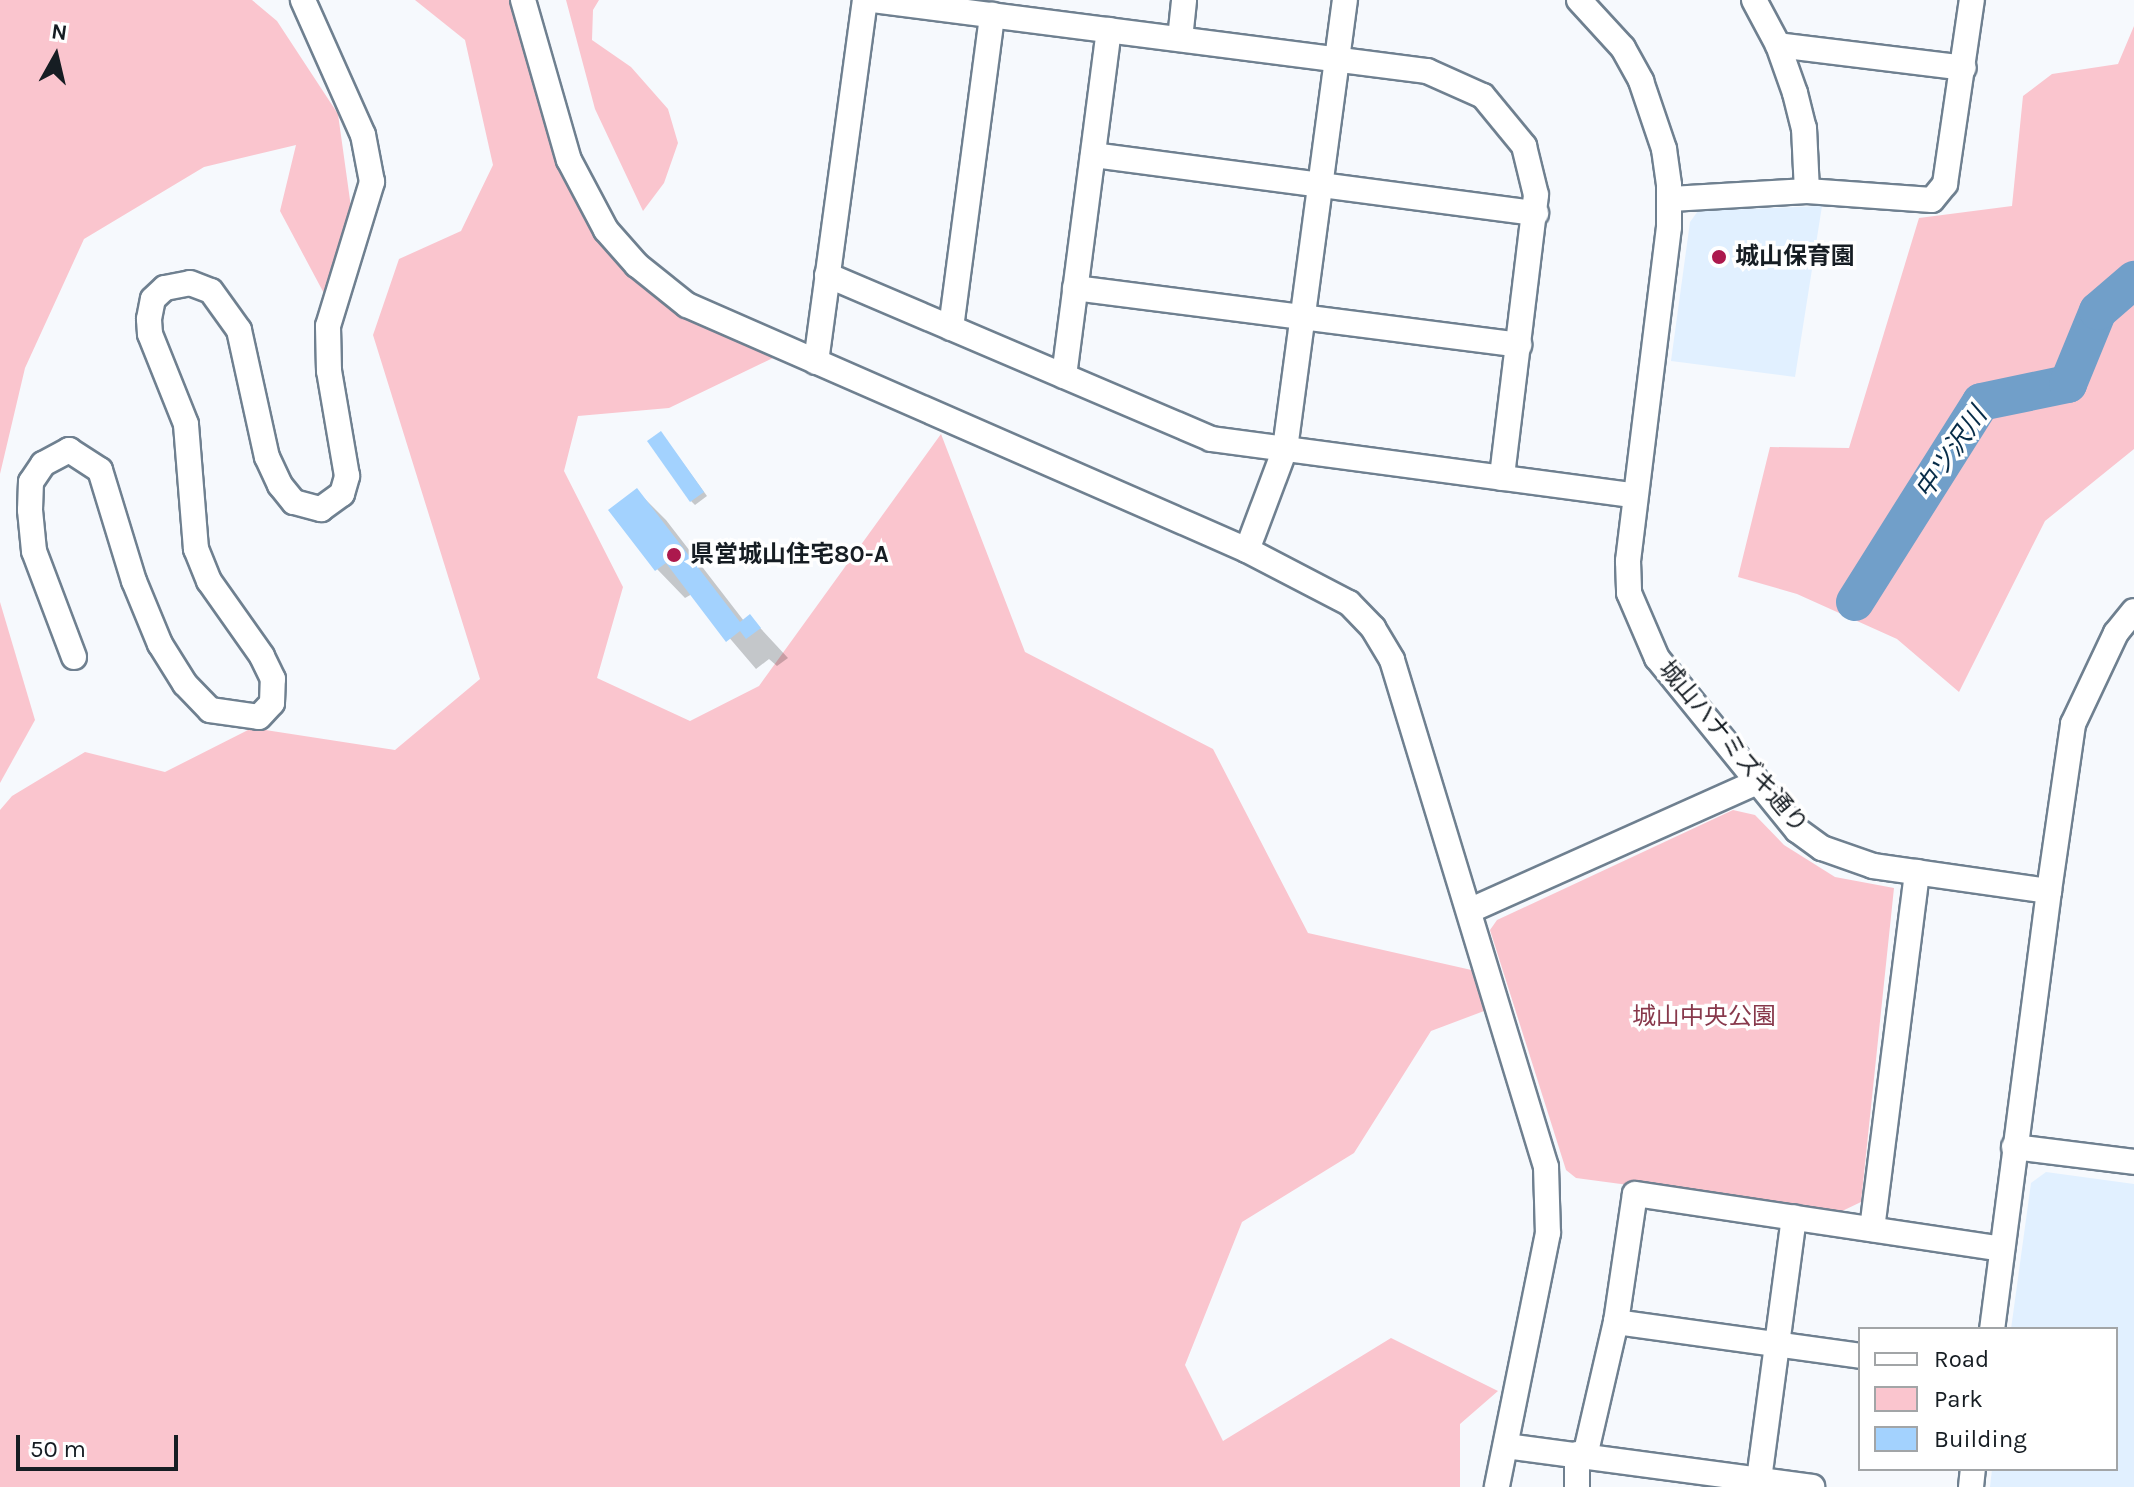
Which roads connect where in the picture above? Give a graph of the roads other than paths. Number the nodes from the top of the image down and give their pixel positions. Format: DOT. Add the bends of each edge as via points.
graph roads {
  1 [pos="303,0"];
  2 [pos="523,0"];
  3 [pos="865,0"];
  4 [pos="873,0"];
  5 [pos="1184,0"];
  6 [pos="1345,0"];
  7 [pos="1579,0"];
  8 [pos="1754,0"];
  9 [pos="1972,0"];
  10 [pos="992,15"];
  11 [pos="1109,30"];
  12 [pos="1180,39"];
  13 [pos="1778,45"];
  14 [pos="1337,59"];
  15 [pos="1964,68"];
  16 [pos="1093,155"];
  17 [pos="1320,185"];
  18 [pos="1807,191"];
  19 [pos="1671,199"];
  20 [pos="1536,213"];
  21 [pos="827,275"];
  22 [pos="1075,288"];
  23 [pos="1302,317"];
  24 [pos="951,328"];
  25 [pos="1519,345"];
  26 [pos="816,362"];
  27 [pos="1064,376"];
  28 [pos="1285,449"];
  29 [pos="1502,478"];
  30 [pos="1633,495"];
  31 [pos="1247,550"];
  32 [pos="2134,611"];
  33 [pos="74,657"];
  34 [pos="1757,782"];
  35 [pos="1917,872"];
  36 [pos="2049,891"];
  37 [pos="1471,910"];
  38 [pos="2014,1147"];
  39 [pos="2134,1162"];
  40 [pos="1794,1217"];
  41 [pos="1872,1229"];
  42 [pos="2002,1249"];
  43 [pos="1616,1322"];
  44 [pos="1992,1327"];
  45 [pos="1777,1345"];
  46 [pos="1858,1356"];
  47 [pos="1506,1446"];
  48 [pos="1581,1455"];
  49 [pos="1758,1483"];
  50 [pos="1497,1487"];
  51 [pos="1577,1487"];
  52 [pos="1812,1487"];
  1 -- 33 [label="street" via="363,135 372,182 328,326 329,371 347,476 342,494 321,509 310,508 294,502 280,485 267,457 239,330 211,291 190,283 165,288 153,299 149,319 150,334 186,424 196,549 209,581 262,656 273,679 272,703 259,717 210,710 185,684 160,644 134,581 100,470 69,450 43,464 31,482 30,510 34,551"];
  2 -- 26 [label="street" via="569,160 606,230 637,265 687,305"];
  3 -- 21 [label="street"];
  4 -- 10 [label="street"];
  5 -- 12 [label="street"];
  6 -- 14 [label="street"];
  7 -- 19 [label="street, 城山ハナミズキ通り" via="1623,48 1641,81 1664,149"];
  8 -- 13 [label="street"];
  9 -- 15 [label="street"];
  10 -- 11 [label="street"];
  10 -- 24 [label="street"];
  11 -- 12 [label="street"];
  11 -- 16 [label="street"];
  12 -- 14 [label="street"];
  13 -- 15 [label="street"];
  13 -- 18 [label="street" via="1804,128"];
  14 -- 17 [label="street"];
  14 -- 20 [label="street" via="1427,71 1483,96 1524,146 1535,178"];
  15 -- 18 [label="street" via="1945,184 1932,200"];
  16 -- 17 [label="street"];
  16 -- 22 [label="street"];
  17 -- 20 [label="street"];
  17 -- 23 [label="street"];
  18 -- 19 [label="street"];
  19 -- 30 [label="street, 城山ハナミズキ通り"];
  20 -- 25 [label="street"];
  21 -- 24 [label="street"];
  21 -- 26 [label="street"];
  22 -- 23 [label="street"];
  22 -- 27 [label="street"];
  23 -- 25 [label="street"];
  23 -- 28 [label="street"];
  24 -- 27 [label="street"];
  25 -- 29 [label="street"];
  26 -- 31 [label="street"];
  27 -- 28 [label="street" via="1211,439"];
  28 -- 29 [label="street"];
  28 -- 31 [label="street"];
  29 -- 30 [label="street"];
  30 -- 34 [label="street, 城山ハナミズキ通り" via="1628,561 1638,619 1675,684"];
  31 -- 37 [label="street" via="1349,603 1373,628 1392,660"];
  32 -- 36 [label="street" via="2116,633 2073,724"];
  34 -- 35 [label="street, 城山ハナミズキ通り" via="1797,830 1822,848 1873,866"];
  34 -- 37 [label="street"];
  35 -- 36 [label="street, 城山ハナミズキ通り"];
  35 -- 41 [label="street"];
  36 -- 38 [label="street"];
  37 -- 47 [label="street" via="1546,1167 1548,1233"];
  38 -- 39 [label="street"];
  38 -- 42 [label="street"];
  40 -- 41 [label="street"];
  40 -- 43 [label="street" via="1635,1194"];
  40 -- 45 [label="street"];
  41 -- 42 [label="street"];
  42 -- 44 [label="street"];
  43 -- 45 [label="street"];
  43 -- 48 [label="street"];
  45 -- 46 [label="street"];
  45 -- 49 [label="street"];
  47 -- 48 [label="street"];
  47 -- 50 [label="street"];
  48 -- 49 [label="street"];
  48 -- 51 [label="street"];
  49 -- 52 [label="street"];
}
